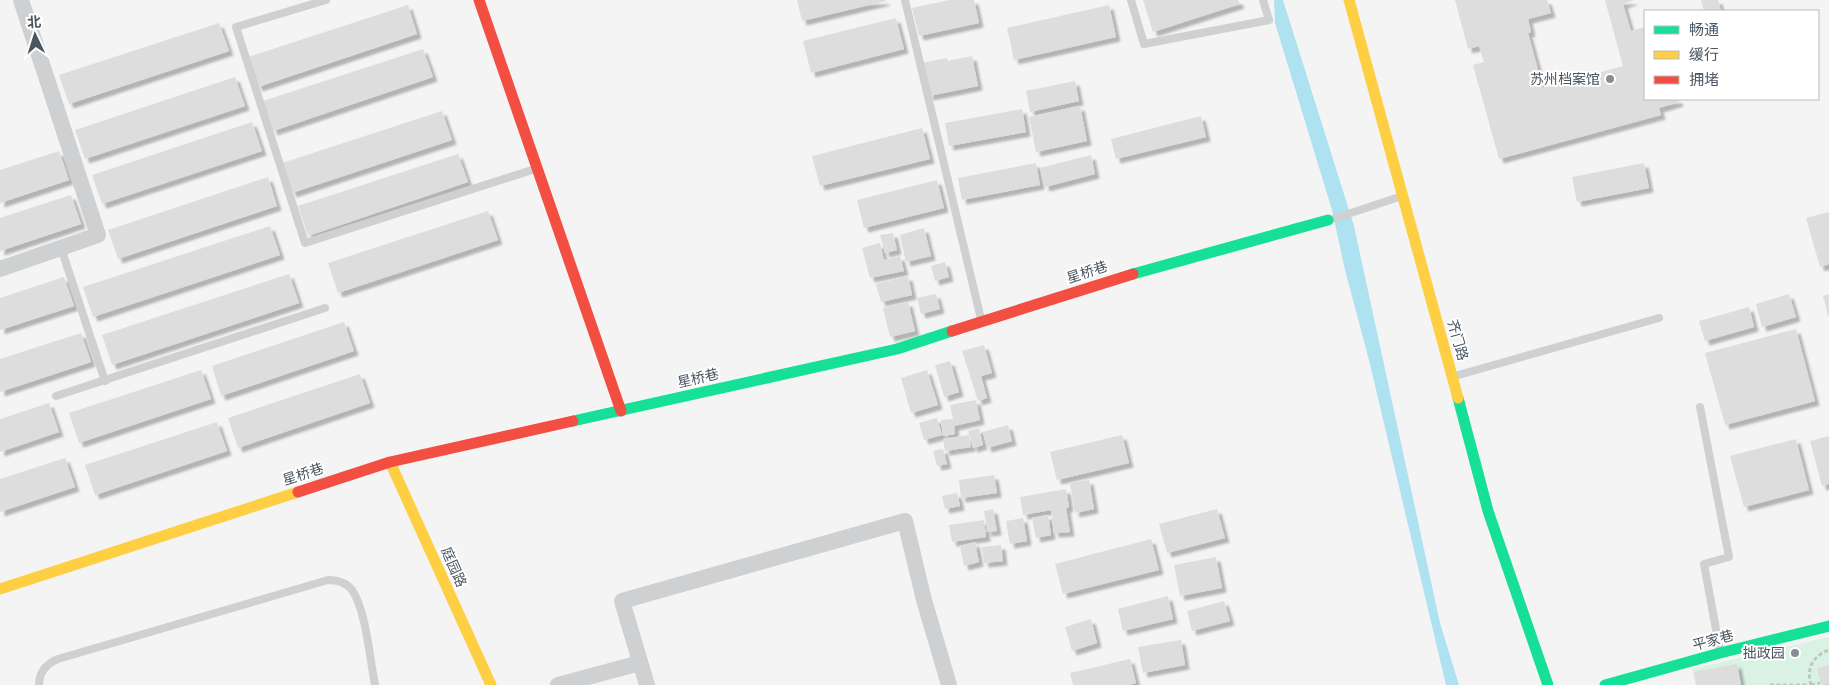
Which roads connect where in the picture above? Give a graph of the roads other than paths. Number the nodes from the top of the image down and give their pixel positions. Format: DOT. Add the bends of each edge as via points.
graph roads {
  1 [pos="21,0"];
  2 [pos="326,0"];
  3 [pos="478,0"];
  4 [pos="905,0"];
  5 [pos="1131,0"];
  6 [pos="1263,0"];
  7 [pos="1349,0"];
  8 [pos="537,168"];
  9 [pos="1402,196"];
  10 [pos="1328,220"];
  11 [pos="61,248"];
  12 [pos="0,269"];
  13 [pos="325,308"];
  14 [pos="1659,318"];
  15 [pos="981,322"];
  16 [pos="1453,377"];
  17 [pos="105,381"];
  18 [pos="56,396"];
  19 [pos="1700,407"];
  20 [pos="621,410"];
  21 [pos="390,462"];
  22 [pos="0,589"];
  23 [pos="1829,626"];
  24 [pos="1720,653"];
  25 [pos="640,663"];
  26 [pos="39,685"];
  27 [pos="375,685"];
  28 [pos="491,685"];
  29 [pos="558,685"];
  30 [pos="646,685"];
  31 [pos="949,685"];
  32 [pos="1548,685"];
  33 [pos="1604,685"];
  1 -- 11 [label="street" via="98,235"];
  2 -- 8 [label="lane" via="236,26 305,243"];
  3 -- 8 [label="street"];
  4 -- 15 [label="lane"];
  5 -- 6 [label="lane" via="1144,44 1269,20"];
  7 -- 9 [label="street, 齐门路"];
  8 -- 20 [label="street"];
  9 -- 10 [label="lane, 星桥巷"];
  9 -- 16 [label="street, 齐门路"];
  10 -- 15 [label="street, 星桥巷" via="1114,279"];
  11 -- 12 [label="street"];
  11 -- 17 [label="lane"];
  13 -- 17 [label="lane"];
  14 -- 16 [label="lane"];
  15 -- 20 [label="street, 星桥巷" via="898,349"];
  16 -- 32 [label="street, 齐门路" via="1488,511"];
  17 -- 18 [label="lane"];
  19 -- 24 [label="lane" via="1729,557 1704,564"];
  20 -- 21 [label="street, 星桥巷"];
  21 -- 22 [label="street, 星桥巷"];
  21 -- 28 [label="street, 庭园路"];
  23 -- 24 [label="street, 平家巷"];
  24 -- 33 [label="street, 平家巷"];
  25 -- 29 [label="street"];
  25 -- 30 [label="street"];
  25 -- 31 [label="street" via="622,601 905,521"];
  26 -- 27 [label="lane" via="45,667 58,659 336,580 351,589 361,612"];
}
